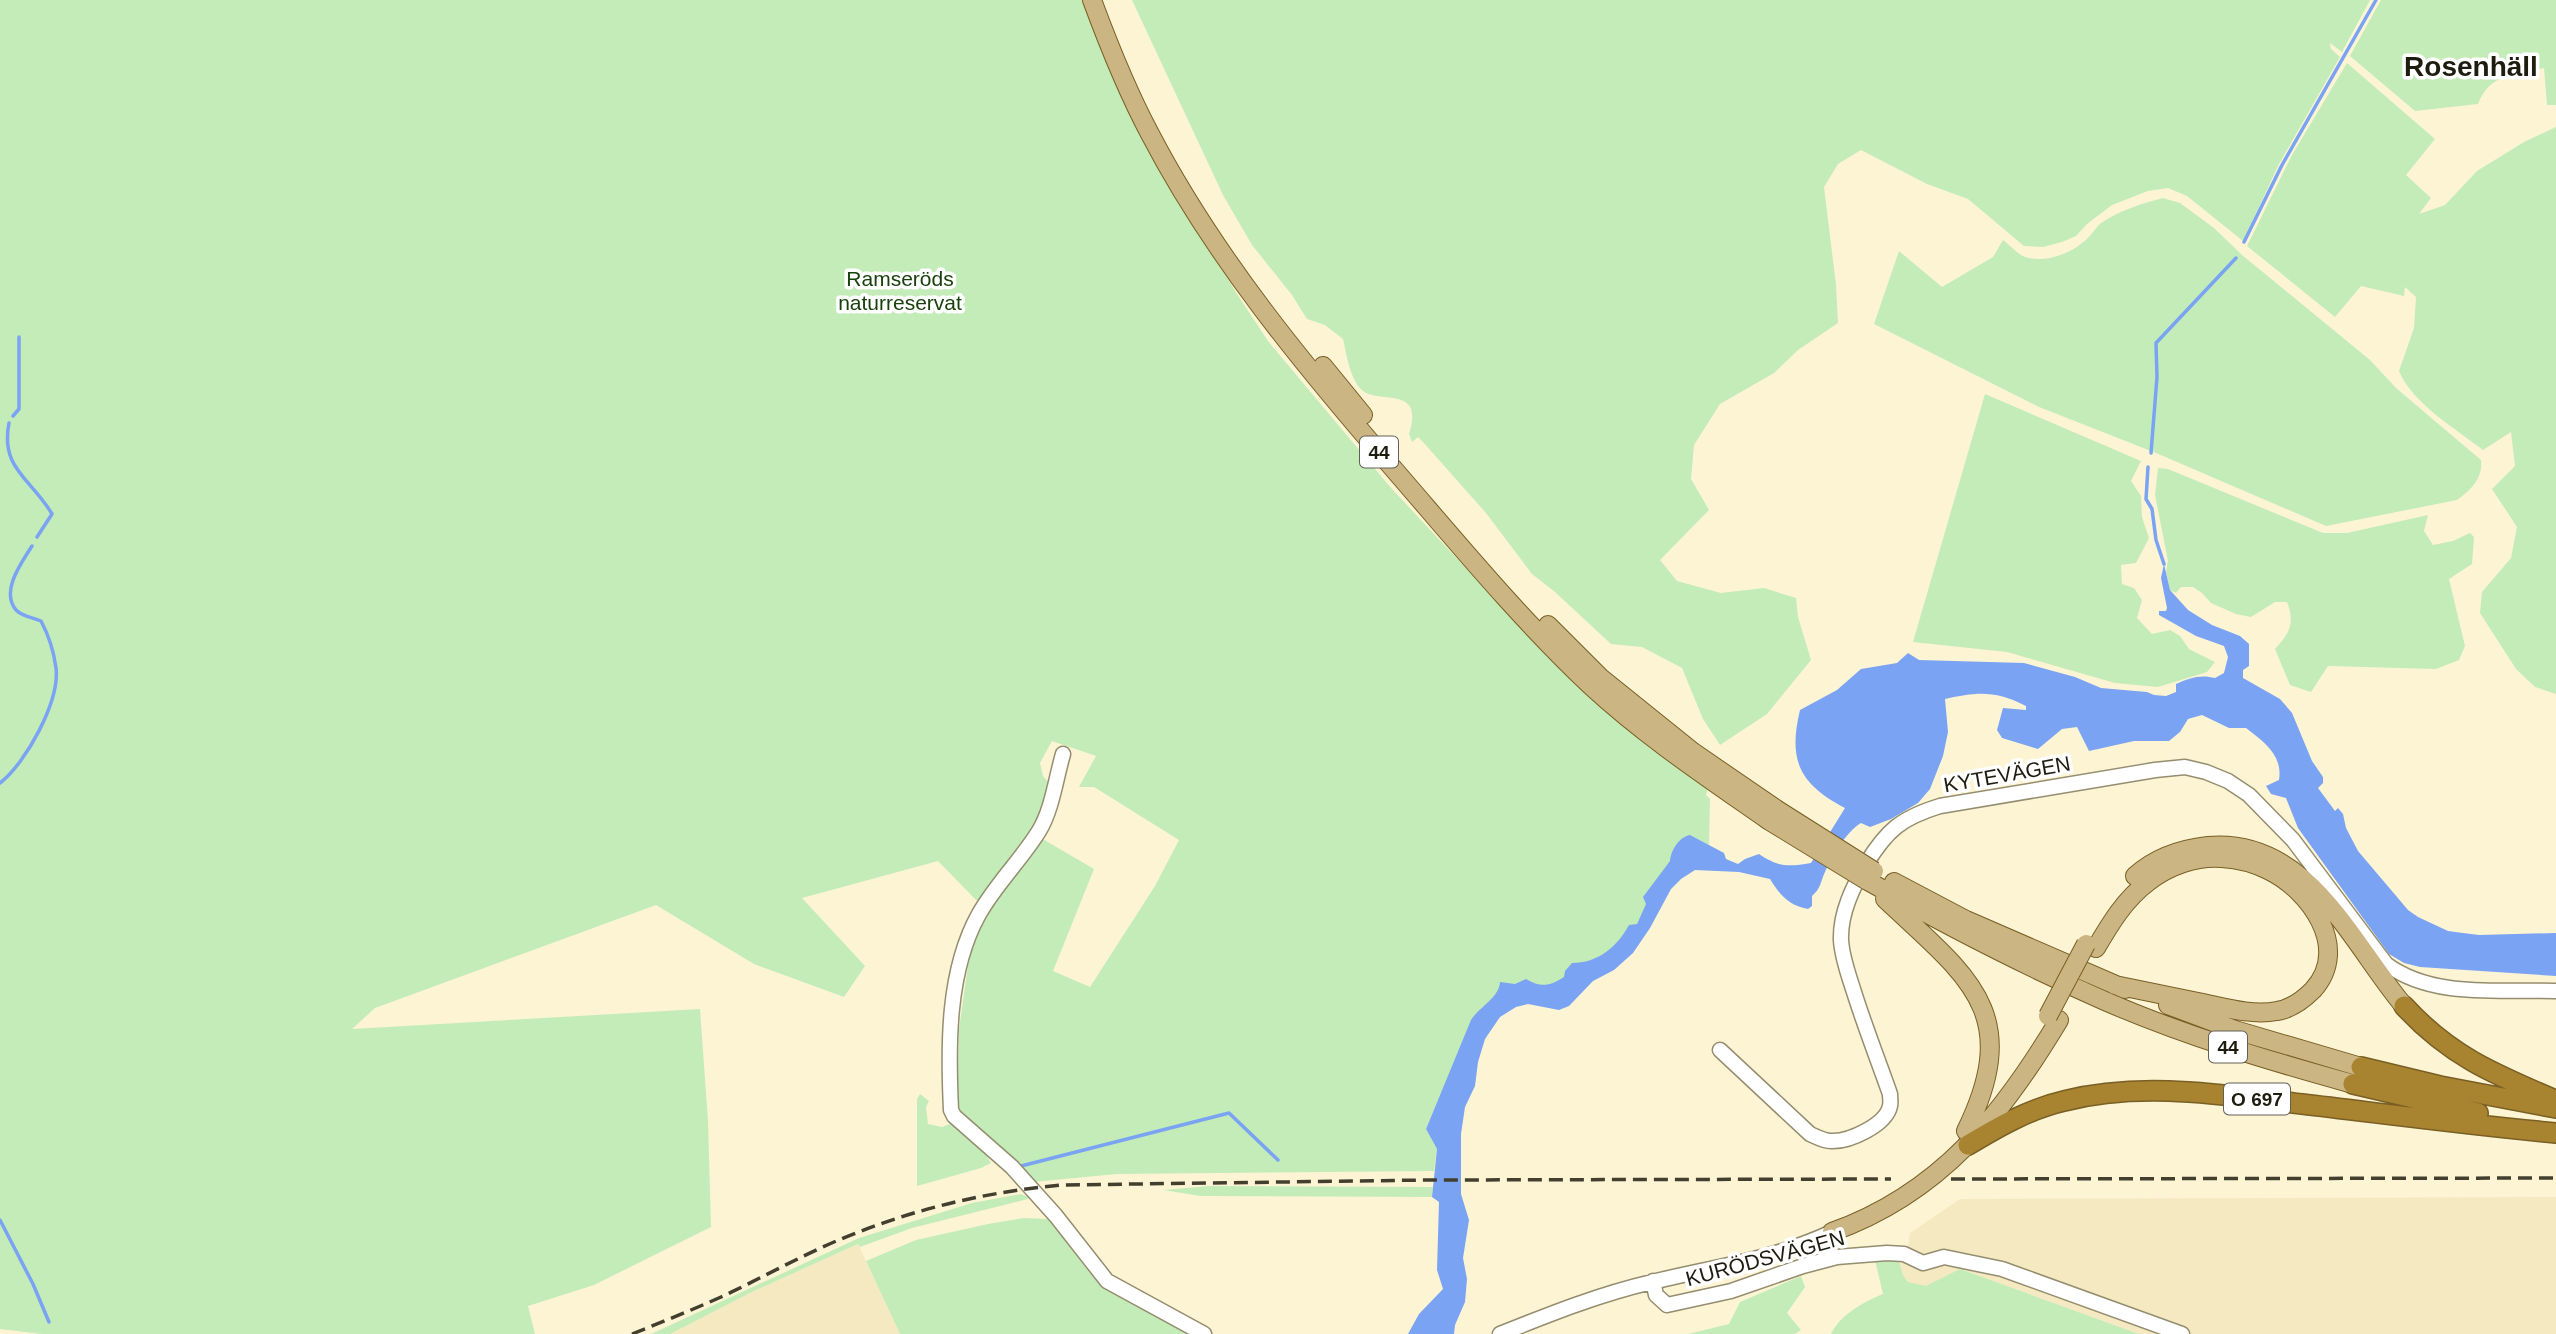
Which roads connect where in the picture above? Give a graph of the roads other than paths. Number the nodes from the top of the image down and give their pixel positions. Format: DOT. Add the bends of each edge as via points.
graph roads {
  1 [pos="1092,0"];
  2 [pos="1103,0"];
  3 [pos="1063,754"];
  4 [pos="1772,815"];
  5 [pos="1870,875"];
  6 [pos="2091,946"];
  7 [pos="2115,985"];
  8 [pos="2556,991"];
  9 [pos="2404,1006"];
  10 [pos="1720,1050"];
  11 [pos="2357,1076"];
  12 [pos="2556,1101"];
  13 [pos="2556,1108"];
  14 [pos="2556,1128"];
  15 [pos="2556,1133"];
  16 [pos="1967,1138"];
  17 [pos="1832,1231"];
  18 [pos="1653,1281"];
  19 [pos="1204,1334"];
  20 [pos="1500,1334"];
  21 [pos="2182,1334"];
  1 -- 4 [label="main road, 44" via="1122,77 1185,194 1247,287 1335,401 1501,594 1592,687 1687,763"];
  2 -- 4 [label="main road, 44" via="1131,72 1193,186 1256,279 1345,394 1511,588 1601,678"];
  3 -- 19 [label="street" via="1039,831 978,916 965,948 951,1040 951,1110 1012,1167 1107,1281"];
  4 -- 5 [label="main road, 44, bridge"];
  5 -- 7 [label="main road, 44"];
  5 -- 11 [label="main road, 44" via="1956,930 2107,1002 2228,1048"];
  5 -- 16 [label="main road" via="1945,955 1985,1013 1991,1042 1989,1070"];
  6 -- 7 [label="main road" via="2158,874 2186,862 2220,858 2250,863 2285,880 2312,907 2328,944 2325,971 2317,985 2306,997 2277,1011 2235,1010"];
  6 -- 9 [label="main road, O 697" via="2115,897 2153,863 2197,848 2243,848 2272,857 2308,883"];
  6 -- 16 [label="main road, O 697, bridge" via="2054,1018"];
  7 -- 11 [label="main road, 44"];
  8 -- 10 [label="street, KYTEVÄGEN" via="2446,988 2402,976 2386,964 2293,840 2249,795 2228,780 2185,767 1940,806 1915,814 1880,842 1852,891 1841,940 1890,1094 1891,1106 1867,1130 1834,1141 1810,1134"];
  9 -- 12 [label="highway, O 697" via="2462,1056"];
  11 -- 13 [label="highway, 44"];
  11 -- 14 [label="highway, 44" via="2436,1105"];
  15 -- 16 [label="highway, O 697" via="2237,1096 2144,1091 2046,1106"];
  16 -- 17 [label="main road, O 697" via="1944,1167 1899,1199"];
  17 -- 18 [label="street, O 697" via="1758,1259"];
  18 -- 20 [label="street, O 697"];
  18 -- 21 [label="street, KURÖDSVÄGEN" via="1656,1295 1667,1305 1731,1292 1837,1257 1904,1254 1923,1263 1944,1257 2002,1269"];
}
